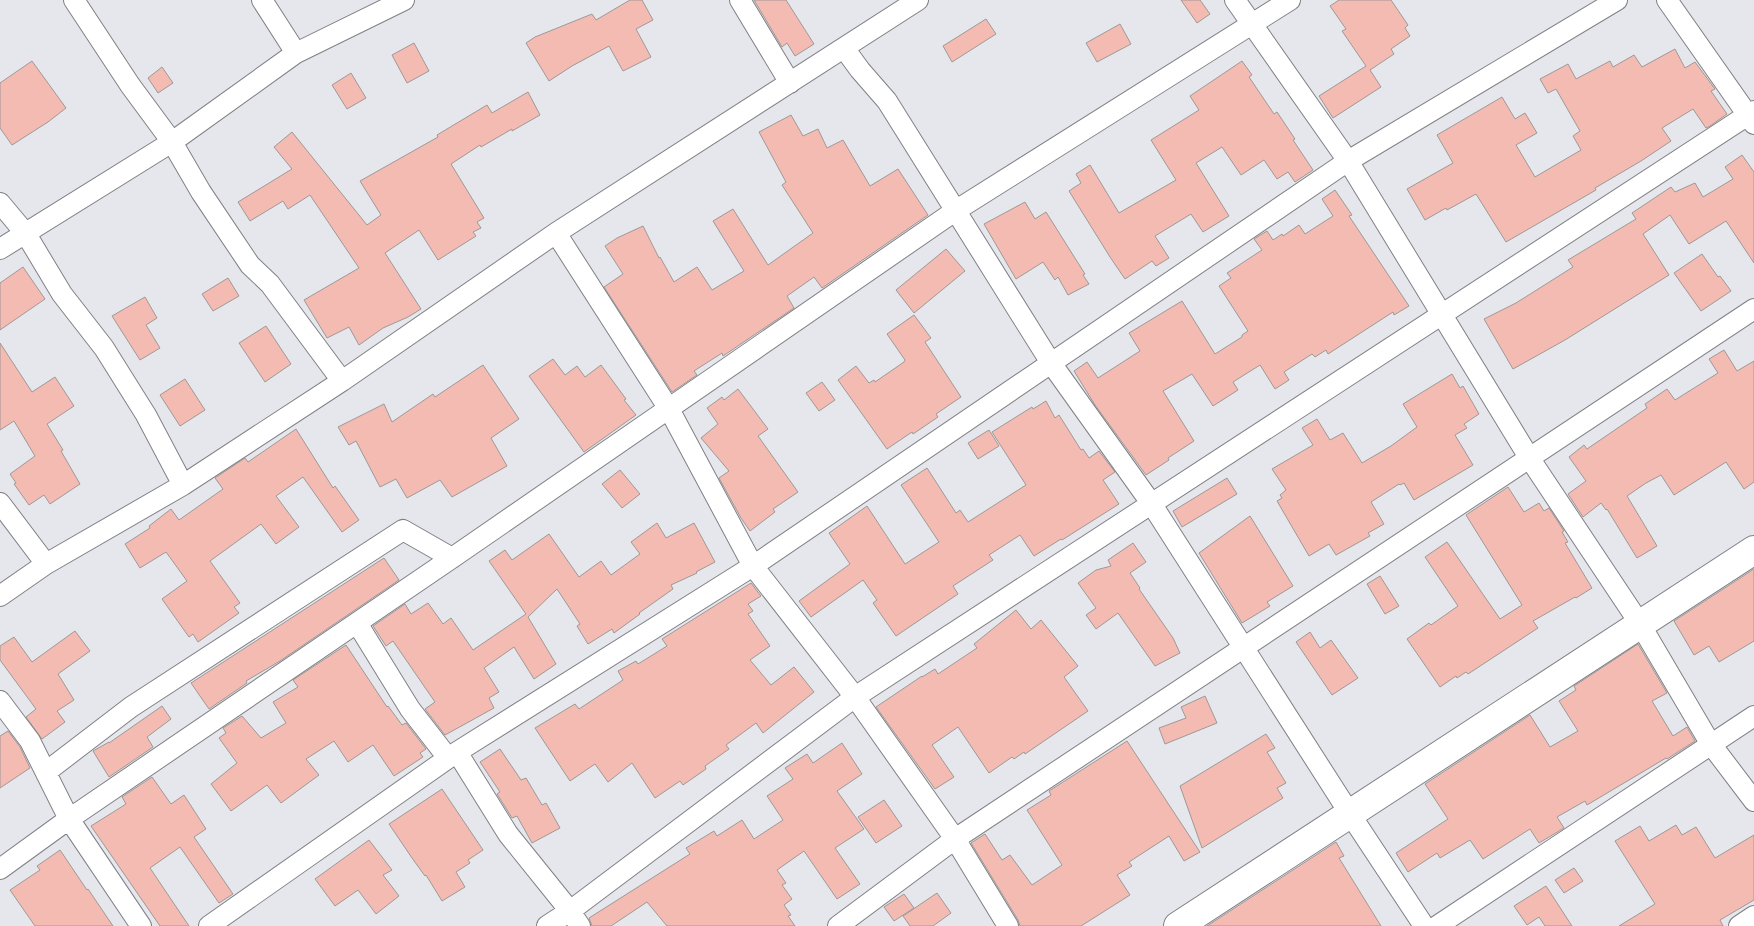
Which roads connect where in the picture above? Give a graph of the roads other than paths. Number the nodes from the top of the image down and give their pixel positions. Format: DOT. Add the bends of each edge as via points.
graph roads {
  1 [pos="74,0"];
  2 [pos="262,0"];
  3 [pos="404,0"];
  4 [pos="740,0"];
  5 [pos="918,0"];
  6 [pos="1234,0"];
  7 [pos="1290,0"];
  8 [pos="1617,0"];
  9 [pos="1667,0"];
  10 [pos="1252,25"];
  11 [pos="844,48"];
  12 [pos="296,53"];
  13 [pos="790,83"];
  14 [pos="1752,117"];
  15 [pos="172,142"];
  16 [pos="1348,160"];
  17 [pos="0,203"];
  18 [pos="955,211"];
  19 [pos="26,234"];
  20 [pos="556,234"];
  21 [pos="0,249"];
  22 [pos="1754,309"];
  23 [pos="1441,314"];
  24 [pos="1051,363"];
  25 [pos="342,381"];
  26 [pos="668,409"];
  27 [pos="1530,459"];
  28 [pos="182,485"];
  29 [pos="0,503"];
  30 [pos="1151,503"];
  31 [pos="1754,550"];
  32 [pos="452,558"];
  33 [pos="46,564"];
  34 [pos="754,566"];
  35 [pos="0,596"];
  36 [pos="357,623"];
  37 [pos="1640,624"];
  38 [pos="1244,648"];
  39 [pos="856,697"];
  40 [pos="0,701"];
  41 [pos="1754,716"];
  42 [pos="1710,743"];
  43 [pos="453,755"];
  44 [pos="46,772"];
  45 [pos="1754,801"];
  46 [pos="1350,814"];
  47 [pos="69,819"];
  48 [pos="955,839"];
  49 [pos="0,869"];
  50 [pos="1754,916"];
  51 [pos="575,918"];
  52 [pos="141,926"];
  53 [pos="209,926"];
  54 [pos="547,926"];
  55 [pos="838,926"];
  56 [pos="1008,926"];
  57 [pos="1178,926"];
  58 [pos="1424,926"];
  59 [pos="1437,926"];
  60 [pos="1739,926"];
  1 -- 15 [label="street"];
  2 -- 12 [label="street"];
  3 -- 12 [label="street"];
  4 -- 13 [label="street"];
  5 -- 11 [label="street"];
  6 -- 10 [label="street"];
  7 -- 10 [label="street"];
  8 -- 16 [label="street"];
  9 -- 14 [label="street"];
  10 -- 16 [label="street"];
  10 -- 18 [label="street"];
  11 -- 13 [label="street"];
  11 -- 18 [label="street" via="887,101"];
  12 -- 15 [label="street"];
  13 -- 20 [label="street"];
  14 -- 23 [label="street"];
  15 -- 19 [label="street"];
  15 -- 25 [label="street" via="250,265 270,284"];
  16 -- 23 [label="street"];
  16 -- 24 [label="street"];
  17 -- 19 [label="street"];
  18 -- 24 [label="street"];
  18 -- 26 [label="street"];
  19 -- 21 [label="street"];
  19 -- 28 [label="street" via="62,294 104,348 146,415"];
  20 -- 25 [label="street"];
  20 -- 26 [label="street"];
  22 -- 27 [label="street"];
  23 -- 27 [label="street"];
  23 -- 30 [label="street"];
  24 -- 30 [label="street"];
  24 -- 34 [label="street"];
  25 -- 28 [label="street"];
  26 -- 32 [label="street"];
  26 -- 34 [label="street"];
  27 -- 37 [label="street"];
  27 -- 38 [label="street"];
  28 -- 33 [label="street"];
  29 -- 33 [label="street"];
  30 -- 38 [label="street"];
  30 -- 39 [label="street"];
  31 -- 37 [label="street"];
  32 -- 36 [label="street"];
  32 -- 44 [label="street" via="402,530 131,707"];
  33 -- 35 [label="street"];
  34 -- 39 [label="street"];
  34 -- 43 [label="street"];
  36 -- 43 [label="street" via="410,709"];
  36 -- 47 [label="street"];
  37 -- 42 [label="street"];
  37 -- 46 [label="street"];
  38 -- 46 [label="street"];
  38 -- 48 [label="street"];
  39 -- 48 [label="street"];
  39 -- 51 [label="street"];
  40 -- 44 [label="street" via="30,741"];
  41 -- 42 [label="street"];
  42 -- 45 [label="street"];
  42 -- 59 [label="street"];
  43 -- 51 [label="street" via="508,834"];
  43 -- 53 [label="street"];
  44 -- 47 [label="street"];
  46 -- 57 [label="street"];
  46 -- 58 [label="street"];
  47 -- 49 [label="street"];
  47 -- 52 [label="street"];
  48 -- 55 [label="street"];
  48 -- 56 [label="street"];
  50 -- 60 [label="street"];
  51 -- 54 [label="street"];
}
